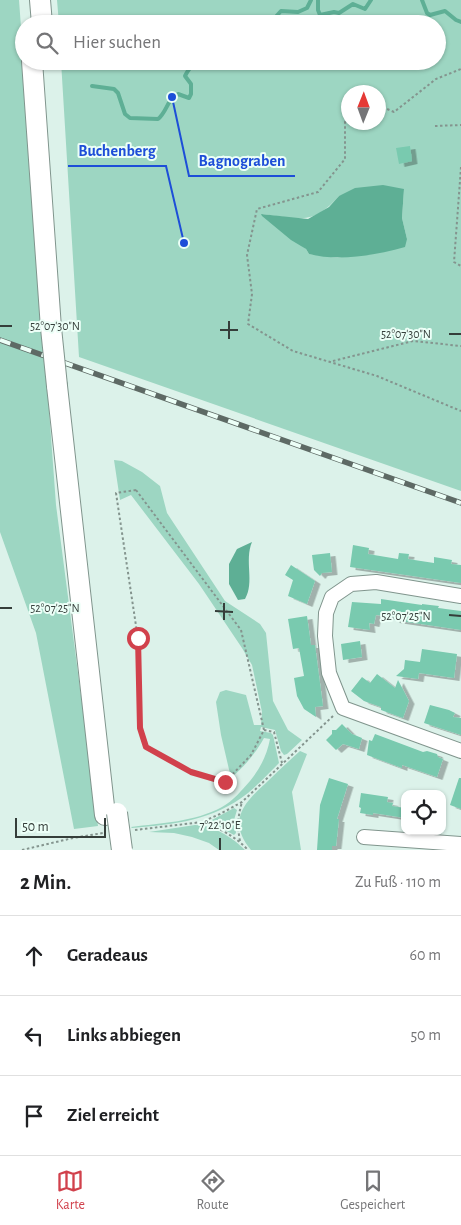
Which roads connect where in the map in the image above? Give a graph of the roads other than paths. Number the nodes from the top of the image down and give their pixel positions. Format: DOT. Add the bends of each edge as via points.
graph roads {
  1 [pos="28,0"];
  2 [pos="40,0"];
  3 [pos="29,15"];
  4 [pos="41,15"];
  5 [pos="33,70"];
  6 [pos="45,70"];
  7 [pos="58,328"];
  8 [pos="461,596"];
  9 [pos="461,751"];
  10 [pos="108,828"];
  11 [pos="364,837"];
  12 [pos="461,844"];
  13 [pos="122,850"];
  1 -- 3 [label="highway"];
  2 -- 4 [label="highway"];
  5 -- 7 [label="highway"];
  6 -- 7 [label="highway"];
  7 -- 10 [label="highway, bridge"];
  8 -- 9 [label="street" via="376,582 350,584 332,597 326,613 325,636 329,673 343,708"];
  10 -- 13 [label="highway, bridge"];
  11 -- 12 [label="street"];
}
